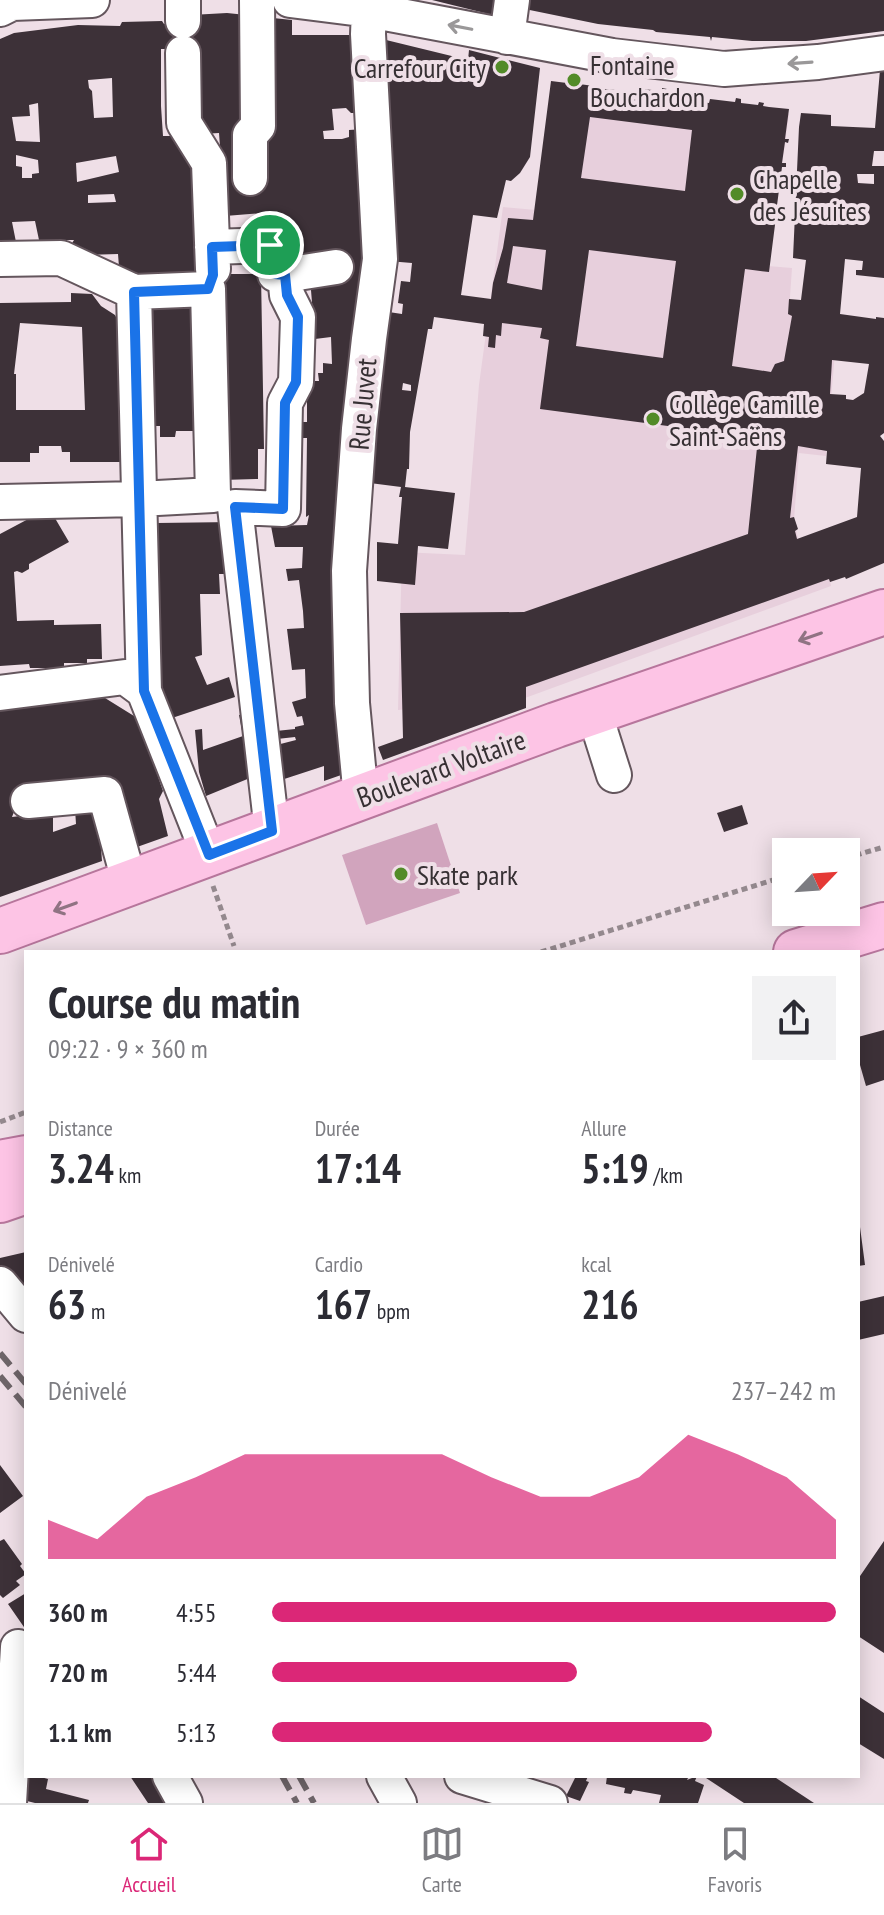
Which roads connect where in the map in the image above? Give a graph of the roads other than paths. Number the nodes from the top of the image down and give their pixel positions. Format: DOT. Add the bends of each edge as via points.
graph roads {
  1 [pos="92,0"];
  2 [pos="257,0"];
  3 [pos="290,0"];
  4 [pos="512,0"];
  5 [pos="8,4"];
  6 [pos="369,10"];
  7 [pos="183,25"];
  8 [pos="507,37"];
  9 [pos="884,53"];
  10 [pos="250,178"];
  11 [pos="212,247"];
  12 [pos="0,259"];
  13 [pos="336,267"];
  14 [pos="285,275"];
  15 [pos="208,289"];
  16 [pos="134,292"];
  17 [pos="139,499"];
  18 [pos="0,502"];
  19 [pos="236,515"];
  20 [pos="884,612"];
  21 [pos="134,684"];
  22 [pos="0,693"];
  23 [pos="594,712"];
  24 [pos="614,775"];
  25 [pos="361,798"];
  26 [pos="28,801"];
  27 [pos="272,831"];
  28 [pos="209,865"];
  29 [pos="130,884"];
  30 [pos="884,925"];
  31 [pos="0,931"];
  32 [pos="803,950"];
  33 [pos="24,1158"];
  34 [pos="0,1163"];
  35 [pos="24,1192"];
  36 [pos="0,1200"];
  37 [pos="0,1284"];
  38 [pos="24,1313"];
  39 [pos="15,1646"];
  40 [pos="171,1778"];
  41 [pos="385,1778"];
  42 [pos="469,1778"];
  43 [pos="9,1803"];
  44 [pos="185,1803"];
  45 [pos="399,1803"];
  46 [pos="550,1803"];
  1 -- 5 [label="street"];
  2 -- 10 [label="street" via="258,126 250,135"];
  3 -- 6 [label="street"];
  4 -- 8 [label="street"];
  8 -- 6 [label="street, one-way"];
  6 -- 25 [label="street, Rue Juvet" via="376,260 349,571"];
  7 -- 11 [label="street" via="184,123 209,163"];
  9 -- 8 [label="street, one-way" via="724,69"];
  11 -- 14 [label="street" via="270,245 275,274"];
  11 -- 15 [label="street"];
  12 -- 16 [label="street" via="61,258"];
  13 -- 14 [label="street"];
  14 -- 19 [label="street" via="287,295 298,317 296,382 285,403 283,509 235,507"];
  15 -- 16 [label="street"];
  15 -- 17 [label="street" via="213,495"];
  16 -- 17 [label="street"];
  17 -- 18 [label="street"];
  17 -- 19 [label="street" via="160,514"];
  17 -- 21 [label="street"];
  19 -- 27 [label="street"];
  20 -- 23 [label="main road, Boulevard Voltaire, one-way"];
  21 -- 22 [label="street"];
  21 -- 28 [label="street"];
  23 -- 24 [label="street"];
  23 -- 25 [label="main road, Boulevard Voltaire"];
  25 -- 27 [label="main road, Boulevard Voltaire"];
  26 -- 29 [label="street" via="105,794"];
  27 -- 28 [label="main road, Boulevard Voltaire"];
  28 -- 29 [label="main road, Boulevard Voltaire"];
  29 -- 31 [label="main road, Boulevard Voltaire, one-way"];
  30 -- 32 [label="main road"];
  33 -- 34 [label="main road"];
  35 -- 36 [label="main road"];
  37 -- 38 [label="street"];
  39 -- 43 [label="street"];
  40 -- 44 [label="street"];
  41 -- 45 [label="street"];
  42 -- 46 [label="street"];
}
